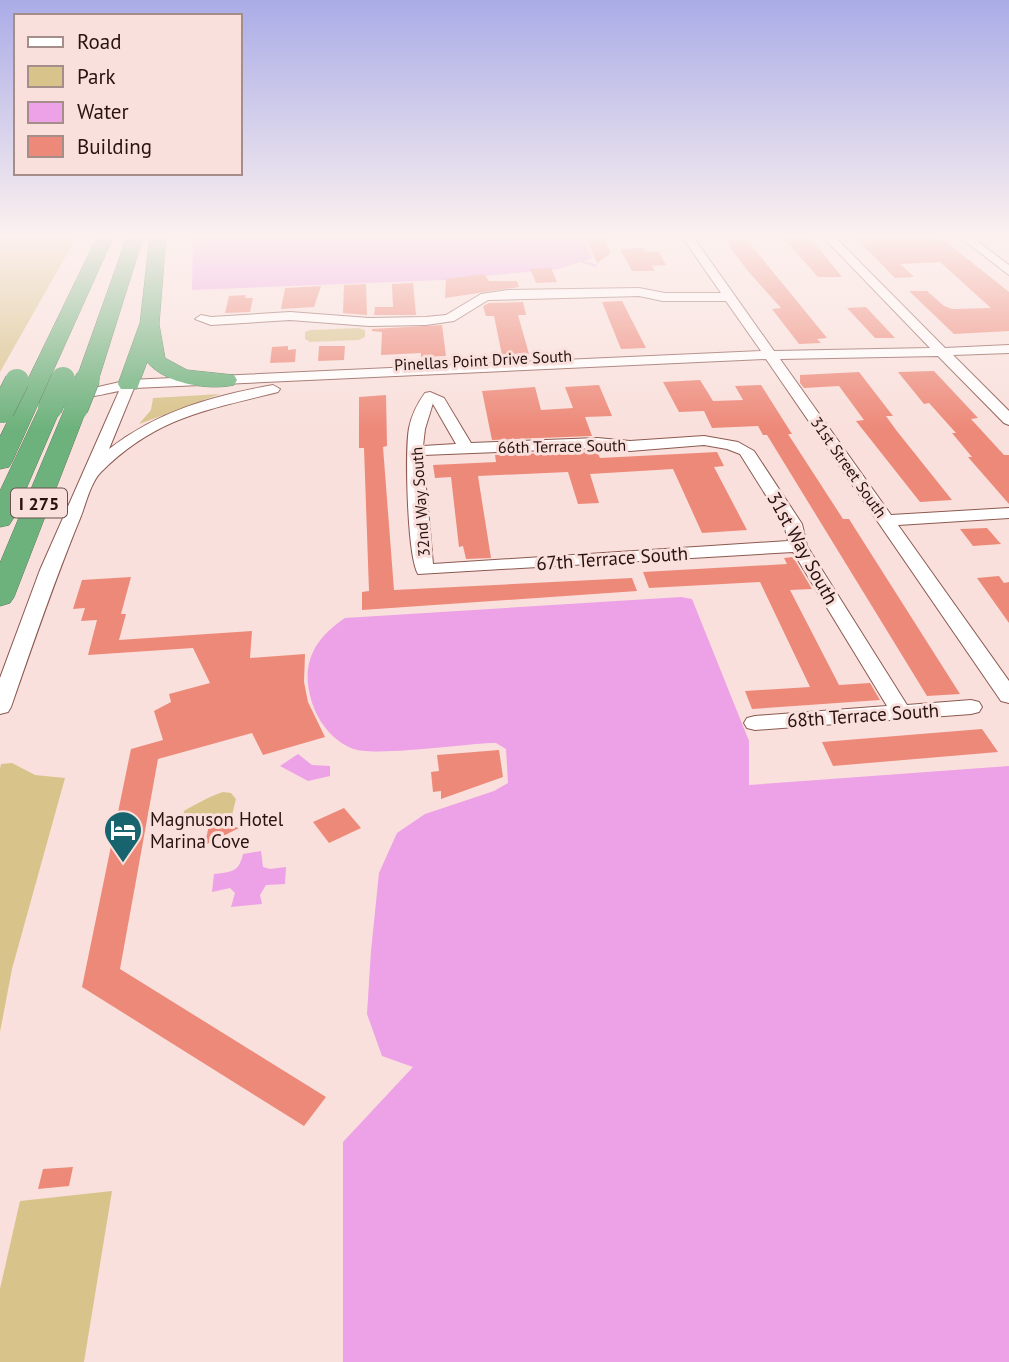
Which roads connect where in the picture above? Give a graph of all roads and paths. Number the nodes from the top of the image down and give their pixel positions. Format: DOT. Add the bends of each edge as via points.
graph roads {
  1 [pos="61,302"];
  2 [pos="70,302"];
  3 [pos="94,302"];
  4 [pos="117,302"];
  5 [pos="151,302"];
  6 [pos="477,302"];
  7 [pos="732,302"];
  8 [pos="892,302"];
  9 [pos="201,319"];
  10 [pos="149,323"];
  11 [pos="83,333"];
  12 [pos="1009,349"];
  13 [pos="942,352"];
  14 [pos="73,356"];
  15 [pos="774,360"];
  16 [pos="226,380"];
  17 [pos="293,381"];
  18 [pos="427,382"];
  19 [pos="93,384"];
  20 [pos="127,390"];
  21 [pos="17,400"];
  22 [pos="444,409"];
  23 [pos="422,410"];
  24 [pos="1009,420"];
  25 [pos="711,440"];
  26 [pos="466,448"];
  27 [pos="414,451"];
  28 [pos="0,462"];
  29 [pos="88,475"];
  30 [pos="1009,513"];
  31 [pos="0,519"];
  32 [pos="887,520"];
  33 [pos="798,546"];
  34 [pos="425,570"];
  35 [pos="0,597"];
  36 [pos="1009,696"];
  37 [pos="0,707"];
  38 [pos="971,707"];
  39 [pos="901,712"];
  40 [pos="755,723"];
  1 -- 21 [label="highway"];
  2 -- 21 [label="highway"];
  3 -- 11 [label="highway"];
  4 -- 19 [label="highway, I 275"];
  5 -- 10 [label="highway"];
  6 -- 9 [label="street" via="449,318 426,321 290,316"];
  7 -- 15 [label="street, 31st Street South"];
  8 -- 13 [label="street"];
  10 -- 16 [label="highway" via="152,352 162,366 186,376"];
  10 -- 20 [label="highway"];
  12 -- 13 [label="street, Pinellas Point Drive South"];
  13 -- 15 [label="street, Pinellas Point Drive South"];
  13 -- 24 [label="street"];
  14 -- 21 [label="highway, I 275, bridge" via="63,379"];
  15 -- 18 [label="street, Pinellas Point Drive South"];
  15 -- 32 [label="street, 31st Street South"];
  16 -- 17 [label="street, Pinellas Point Drive South"];
  16 -- 20 [label="street, Pinellas Point Drive South"];
  17 -- 18 [label="street, Pinellas Point Drive South"];
  17 -- 18 [label="street, Pinellas Point Drive South" via="313,385"];
  17 -- 20 [label="street, Pinellas Point Drive South"];
  17 -- 29 [label="street" via="168,417 131,438"];
  18 -- 22 [label="street"];
  18 -- 23 [label="street, 32nd Way South"];
  19 -- 20 [label="street, Pinellas Point Drive South"];
  19 -- 21 [label="street, Pinellas Point Drive South"];
  19 -- 35 [label="highway, I 275, bridge" via="76,408"];
  20 -- 29 [label="street"];
  21 -- 28 [label="highway"];
  21 -- 31 [label="highway, I 275"];
  22 -- 23 [label="street"];
  22 -- 26 [label="street"];
  23 -- 27 [label="street, 32nd Way South"];
  25 -- 26 [label="street, 66th Terrace South"];
  25 -- 33 [label="street, 31st Way South" via="747,451 793,524"];
  26 -- 27 [label="street, 66th Terrace South"];
  27 -- 34 [label="street, 32nd Way South"];
  29 -- 37 [label="street" via="48,570"];
  30 -- 32 [label="street"];
  32 -- 36 [label="street, 31st Street South"];
  33 -- 34 [label="street, 67th Terrace South"];
  33 -- 39 [label="street, 31st Way South"];
  38 -- 39 [label="street, 68th Terrace South"];
  39 -- 40 [label="street, 68th Terrace South"];
}
